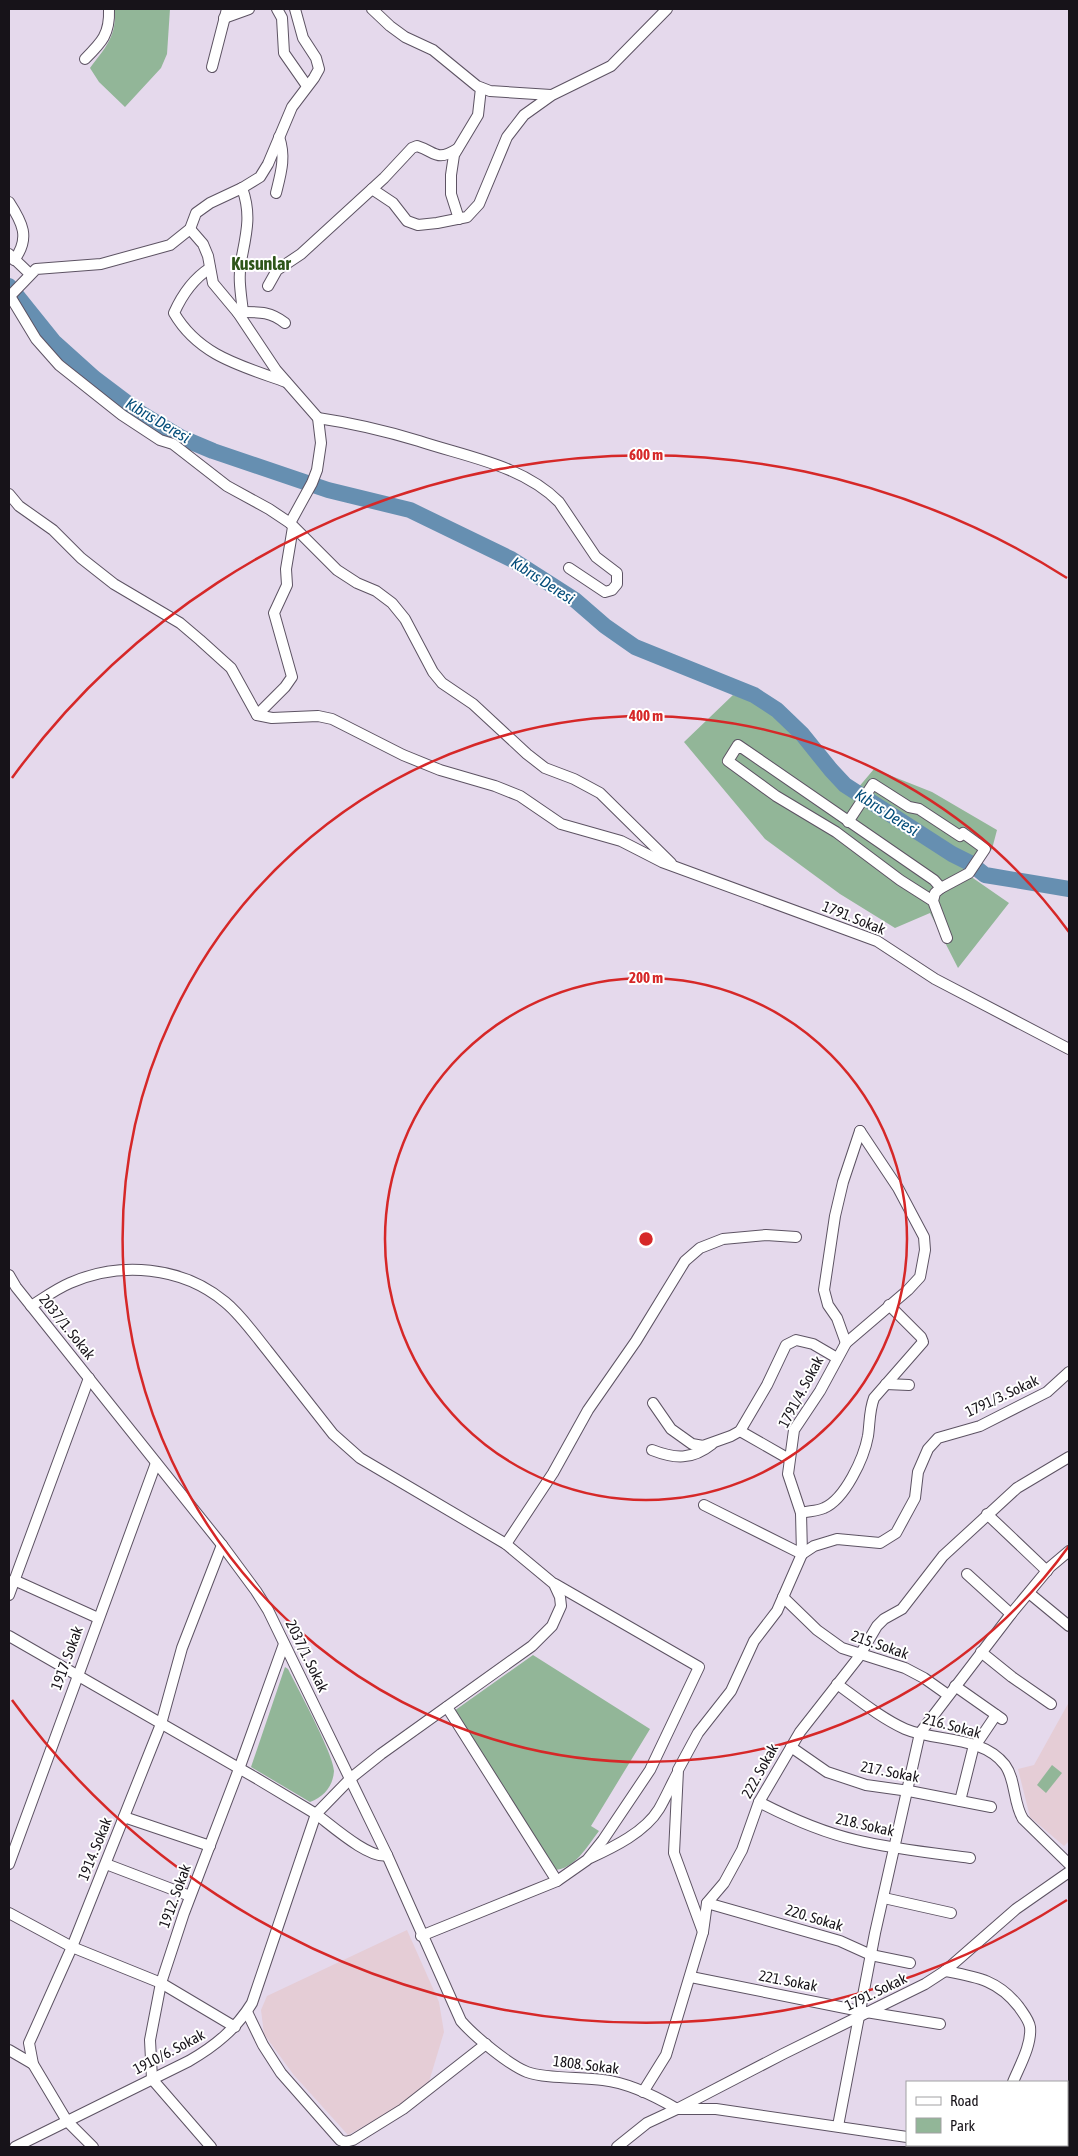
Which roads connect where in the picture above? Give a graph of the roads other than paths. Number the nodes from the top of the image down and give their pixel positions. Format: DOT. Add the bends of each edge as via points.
graph roads {
  1 [pos="109,9"];
  2 [pos="249,9"];
  3 [pos="277,9"];
  4 [pos="295,9"];
  5 [pos="372,9"];
  6 [pos="667,9"];
  7 [pos="226,14"];
  8 [pos="85,59"];
  9 [pos="212,67"];
  10 [pos="308,86"];
  11 [pos="481,88"];
  12 [pos="552,95"];
  13 [pos="280,137"];
  14 [pos="457,149"];
  15 [pos="242,188"];
  16 [pos="372,189"];
  17 [pos="276,193"];
  18 [pos="9,202"];
  19 [pos="459,219"];
  20 [pos="190,229"];
  21 [pos="12,257"];
  22 [pos="210,268"];
  23 [pos="30,274"];
  24 [pos="268,286"];
  25 [pos="9,295"];
  26 [pos="241,312"];
  27 [pos="285,322"];
  28 [pos="287,382"];
  29 [pos="318,418"];
  30 [pos="9,494"];
  31 [pos="291,525"];
  32 [pos="569,568"];
  33 [pos="257,715"];
  34 [pos="848,822"];
  35 [pos="671,864"];
  36 [pos="942,888"];
  37 [pos="933,901"];
  38 [pos="947,938"];
  39 [pos="1069,1049"];
  40 [pos="796,1237"];
  41 [pos="9,1275"];
  42 [pos="12,1291"];
  43 [pos="890,1305"];
  44 [pos="31,1306"];
  45 [pos="846,1343"];
  46 [pos="837,1358"];
  47 [pos="1069,1372"];
  48 [pos="88,1378"];
  49 [pos="886,1384"];
  50 [pos="909,1385"];
  51 [pos="653,1403"];
  52 [pos="740,1431"];
  53 [pos="715,1442"];
  54 [pos="652,1450"];
  55 [pos="1069,1457"];
  56 [pos="789,1460"];
  57 [pos="156,1462"];
  58 [pos="704,1505"];
  59 [pos="801,1513"];
  60 [pos="987,1514"];
  61 [pos="506,1544"];
  62 [pos="222,1545"];
  63 [pos="1069,1551"];
  64 [pos="802,1554"];
  65 [pos="1047,1571"];
  66 [pos="966,1574"];
  67 [pos="14,1580"];
  68 [pos="554,1584"];
  69 [pos="1029,1593"];
  70 [pos="9,1595"];
  71 [pos="783,1597"];
  72 [pos="1011,1614"];
  73 [pos="98,1618"];
  74 [pos="1069,1626"];
  75 [pos="9,1636"];
  76 [pos="284,1644"];
  77 [pos="981,1652"];
  78 [pos="861,1654"];
  79 [pos="77,1675"];
  80 [pos="837,1684"];
  81 [pos="955,1686"];
  82 [pos="948,1695"];
  83 [pos="1051,1704"];
  84 [pos="447,1707"];
  85 [pos="161,1724"];
  86 [pos="920,1733"];
  87 [pos="975,1745"];
  88 [pos="791,1747"];
  89 [pos="239,1769"];
  90 [pos="678,1770"];
  91 [pos="351,1778"];
  92 [pos="909,1791"];
  93 [pos="960,1801"];
  94 [pos="759,1802"];
  95 [pos="991,1807"];
  96 [pos="316,1814"];
  97 [pos="124,1817"];
  98 [pos="210,1846"];
  99 [pos="896,1847"];
  100 [pos="387,1855"];
  101 [pos="970,1858"];
  102 [pos="586,1860"];
  103 [pos="9,1864"];
  104 [pos="106,1864"];
  105 [pos="1069,1864"];
  106 [pos="1069,1872"];
  107 [pos="557,1881"];
  108 [pos="190,1896"];
  109 [pos="884,1898"];
  110 [pos="708,1903"];
  111 [pos="9,1913"];
  112 [pos="951,1913"];
  113 [pos="703,1932"];
  114 [pos="421,1936"];
  115 [pos="72,1947"];
  116 [pos="871,1955"];
  117 [pos="910,1963"];
  118 [pos="945,1971"];
  119 [pos="691,1977"];
  120 [pos="161,1983"];
  121 [pos="246,2012"];
  122 [pos="862,2014"];
  123 [pos="940,2024"];
  124 [pos="234,2027"];
  125 [pos="486,2044"];
  126 [pos="9,2050"];
  127 [pos="33,2064"];
  128 [pos="517,2067"];
  129 [pos="152,2079"];
  130 [pos="1013,2081"];
  131 [pos="643,2092"];
  132 [pos="677,2109"];
  133 [pos="67,2121"];
  134 [pos="838,2126"];
  135 [pos="906,2137"];
  136 [pos="15,2147"];
  137 [pos="93,2147"];
  138 [pos="211,2147"];
  139 [pos="617,2147"];
  1 -- 8 [label="street" via="106,35"];
  2 -- 7 [label="street"];
  3 -- 10 [label="street" via="282,18 284,53"];
  4 -- 10 [label="street" via="303,38 318,63 318,73"];
  5 -- 11 [label="street" via="405,37 433,50"];
  6 -- 12 [label="street" via="611,66"];
  7 -- 9 [label="street"];
  10 -- 13 [label="street" via="292,107"];
  11 -- 12 [label="street"];
  11 -- 14 [label="street" via="478,116"];
  12 -- 19 [label="street" via="536,105 515,126 502,148 479,204 471,214"];
  13 -- 15 [label="street" via="260,177"];
  13 -- 17 [label="street" via="284,161"];
  14 -- 16 [label="street" via="443,156 417,146 412,148"];
  14 -- 19 [label="street" via="450,184 452,202"];
  15 -- 20 [label="street" via="196,213"];
  15 -- 26 [label="street" via="248,227 240,272"];
  16 -- 19 [label="street" via="393,204 401,217 418,225"];
  16 -- 24 [label="street" via="300,254 280,267"];
  18 -- 21 [label="street" via="19,218 24,236 21,251"];
  20 -- 22 [label="street" via="202,244"];
  20 -- 23 [label="street" via="170,245 142,254 101,264 36,269"];
  21 -- 23 [label="street"];
  22 -- 26 [label="street" via="213,283"];
  22 -- 28 [label="street" via="185,292 174,313 176,318 193,340 204,348 246,368"];
  23 -- 25 [label="street"];
  25 -- 31 [label="street" via="36,339 59,365 122,415 160,440 173,444 227,486"];
  26 -- 27 [label="street" via="266,312"];
  26 -- 28 [label="street" via="276,370"];
  28 -- 29 [label="street"];
  29 -- 31 [label="street" via="321,443 317,470"];
  29 -- 32 [label="street" via="399,434 525,477 558,502 596,557 617,573 617,584 605,592"];
  30 -- 33 [label="street" via="19,506 53,530 114,584 180,624 215,652 237,676"];
  31 -- 33 [label="street" via="287,585 274,613 292,677"];
  31 -- 35 [label="street" via="337,570 392,603 442,683 473,704 545,768 600,793"];
  33 -- 35 [label="street, 1791. Sokak" via="332,719 403,755 520,796 560,824 621,841"];
  34 -- 36 [label="street"];
  34 -- 36 [label="street" via="873,784 960,836 963,833 985,849 974,866"];
  34 -- 37 [label="street" via="738,745 728,761"];
  35 -- 39 [label="street, 1791. Sokak" via="877,941 935,979"];
  36 -- 37 [label="street" via="935,892"];
  37 -- 38 [label="street"];
  40 -- 61 [label="street" via="766,1235 723,1240 700,1248 685,1261"];
  41 -- 42 [label="street, 2037/1. Sokak"];
  42 -- 44 [label="street, 2037/1. Sokak"];
  43 -- 45 [label="street, 1791/4. Sokak"];
  43 -- 45 [label="street, 1791/4. Sokak" via="920,1277 924,1238 898,1188 860,1131 835,1216 824,1290"];
  43 -- 49 [label="street" via="921,1336 923,1342"];
  44 -- 48 [label="street, 2037/1. Sokak"];
  44 -- 61 [label="street" via="71,1282 109,1271 143,1270 190,1280 218,1296 238,1314 348,1449"];
  45 -- 46 [label="street, 1791/4. Sokak"];
  46 -- 52 [label="street" via="813,1344 796,1340 786,1345"];
  46 -- 56 [label="street, 1791/4. Sokak" via="794,1430"];
  47 -- 64 [label="street, 1791/3. Sokak" via="1047,1392 980,1426 938,1438 921,1464 915,1498 896,1533 880,1542 837,1539 814,1546"];
  48 -- 57 [label="street, 2037/1. Sokak"];
  48 -- 67 [label="street"];
  49 -- 50 [label="street"];
  49 -- 59 [label="street" via="874,1398 864,1455 846,1487 834,1503 824,1509"];
  51 -- 53 [label="street" via="671,1429 692,1444 703,1446"];
  52 -- 53 [label="street"];
  52 -- 56 [label="street"];
  53 -- 54 [label="street" via="700,1454 681,1457"];
  55 -- 60 [label="street" via="1017,1488"];
  56 -- 59 [label="street, 1791/4. Sokak" via="788,1474"];
  57 -- 62 [label="street, 2037/1. Sokak"];
  57 -- 73 [label="street, 1917. Sokak"];
  58 -- 64 [label="street"];
  59 -- 64 [label="street, 1791/4. Sokak"];
  60 -- 65 [label="street"];
  60 -- 78 [label="street, 222. Sokak" via="943,1556 902,1609 877,1626"];
  61 -- 68 [label="street"];
  62 -- 76 [label="street, 2037/1. Sokak" via="256,1591"];
  62 -- 85 [label="street, 1914. Sokak" via="182,1648"];
  63 -- 65 [label="street"];
  64 -- 71 [label="street"];
  65 -- 69 [label="street"];
  66 -- 72 [label="street"];
  67 -- 70 [label="street"];
  67 -- 73 [label="street"];
  68 -- 84 [label="street" via="561,1606 555,1621 543,1636"];
  68 -- 102 [label="street" via="700,1667 650,1770"];
  69 -- 72 [label="street"];
  69 -- 74 [label="street"];
  71 -- 78 [label="street, 215. Sokak" via="817,1630 842,1648"];
  71 -- 90 [label="street" via="777,1611 754,1641 731,1691 698,1733"];
  72 -- 77 [label="street"];
  73 -- 79 [label="street, 1917. Sokak"];
  75 -- 79 [label="street"];
  76 -- 89 [label="street, 1912. Sokak"];
  76 -- 91 [label="street, 2037/1. Sokak"];
  77 -- 81 [label="street"];
  77 -- 83 [label="street"];
  78 -- 80 [label="street, 222. Sokak"];
  78 -- 82 [label="street, 215. Sokak" via="905,1668"];
  79 -- 85 [label="street"];
  79 -- 103 [label="street, 1917. Sokak"];
  80 -- 86 [label="street, 216. Sokak" via="879,1714"];
  80 -- 88 [label="street, 222. Sokak"];
  81 -- 82 [label="street"];
  81 -- 87 [label="street" via="999,1717"];
  82 -- 86 [label="street"];
  84 -- 91 [label="street"];
  84 -- 107 [label="street"];
  85 -- 89 [label="street"];
  85 -- 97 [label="street, 1914. Sokak"];
  86 -- 87 [label="street, 216. Sokak"];
  86 -- 92 [label="street"];
  87 -- 93 [label="street"];
  87 -- 105 [label="street, 216. Sokak" via="1005,1765 1019,1813"];
  88 -- 92 [label="street, 217. Sokak" via="827,1772 866,1785"];
  88 -- 94 [label="street, 222. Sokak"];
  89 -- 96 [label="street"];
  89 -- 98 [label="street, 1912. Sokak"];
  90 -- 102 [label="street" via="658,1810 642,1827 612,1848"];
  90 -- 113 [label="street" via="674,1852"];
  91 -- 96 [label="street"];
  91 -- 100 [label="street, 2037/1. Sokak"];
  92 -- 93 [label="street, 217. Sokak"];
  92 -- 99 [label="street"];
  93 -- 95 [label="street, 217. Sokak"];
  94 -- 99 [label="street, 218. Sokak" via="818,1829 856,1841"];
  94 -- 110 [label="street, 222. Sokak" via="742,1850 724,1883"];
  96 -- 100 [label="street" via="367,1851 381,1857"];
  96 -- 121 [label="street, 1910/6. Sokak"];
  97 -- 98 [label="street"];
  97 -- 104 [label="street, 1914. Sokak"];
  98 -- 108 [label="street, 1912. Sokak"];
  99 -- 101 [label="street, 218. Sokak"];
  99 -- 109 [label="street"];
  100 -- 114 [label="street, 2037/1. Sokak"];
  102 -- 107 [label="street"];
  104 -- 108 [label="street"];
  104 -- 115 [label="street, 1914. Sokak"];
  106 -- 118 [label="street, 1791. Sokak" via="1016,1909"];
  107 -- 114 [label="street"];
  108 -- 120 [label="street, 1912. Sokak"];
  109 -- 112 [label="street"];
  109 -- 116 [label="street"];
  110 -- 113 [label="street, 222. Sokak"];
  110 -- 116 [label="street, 220. Sokak" via="840,1941"];
  111 -- 115 [label="street"];
  113 -- 119 [label="street, 222. Sokak"];
  114 -- 125 [label="street, 2037/1. Sokak" via="461,2021"];
  115 -- 120 [label="street"];
  115 -- 127 [label="street, 1914. Sokak" via="29,2043"];
  116 -- 117 [label="street, 220. Sokak"];
  116 -- 122 [label="street"];
  118 -- 122 [label="street, 1791. Sokak"];
  118 -- 130 [label="street" via="981,1978 1002,1988 1026,2017 1030,2037"];
  119 -- 122 [label="street, 221. Sokak"];
  119 -- 131 [label="street, 222. Sokak" via="666,2056"];
  120 -- 124 [label="street"];
  120 -- 129 [label="street, 1912. Sokak" via="150,2040"];
  121 -- 124 [label="street, 1910/6. Sokak"];
  121 -- 125 [label="street" via="262,2045 281,2073 345,2142 392,2117"];
  122 -- 123 [label="street, 221. Sokak"];
  122 -- 132 [label="street, 1791. Sokak"];
  122 -- 134 [label="street"];
  124 -- 129 [label="street, 1910/6. Sokak" via="212,2048"];
  125 -- 128 [label="street, 2037/1. Sokak"];
  126 -- 127 [label="street"];
  127 -- 133 [label="street, 1914. Sokak"];
  128 -- 131 [label="street, 1808. Sokak" via="533,2074 614,2082"];
  129 -- 133 [label="street, 1910/6. Sokak"];
  129 -- 138 [label="street"];
  131 -- 132 [label="street, 1808. Sokak"];
  132 -- 134 [label="street, 1791. Sokak" via="716,2109"];
  132 -- 139 [label="street, 1791. Sokak" via="647,2123"];
  133 -- 136 [label="street, 1910/6. Sokak"];
  133 -- 137 [label="street, 1914. Sokak"];
  134 -- 135 [label="street, 1791. Sokak"];
}
